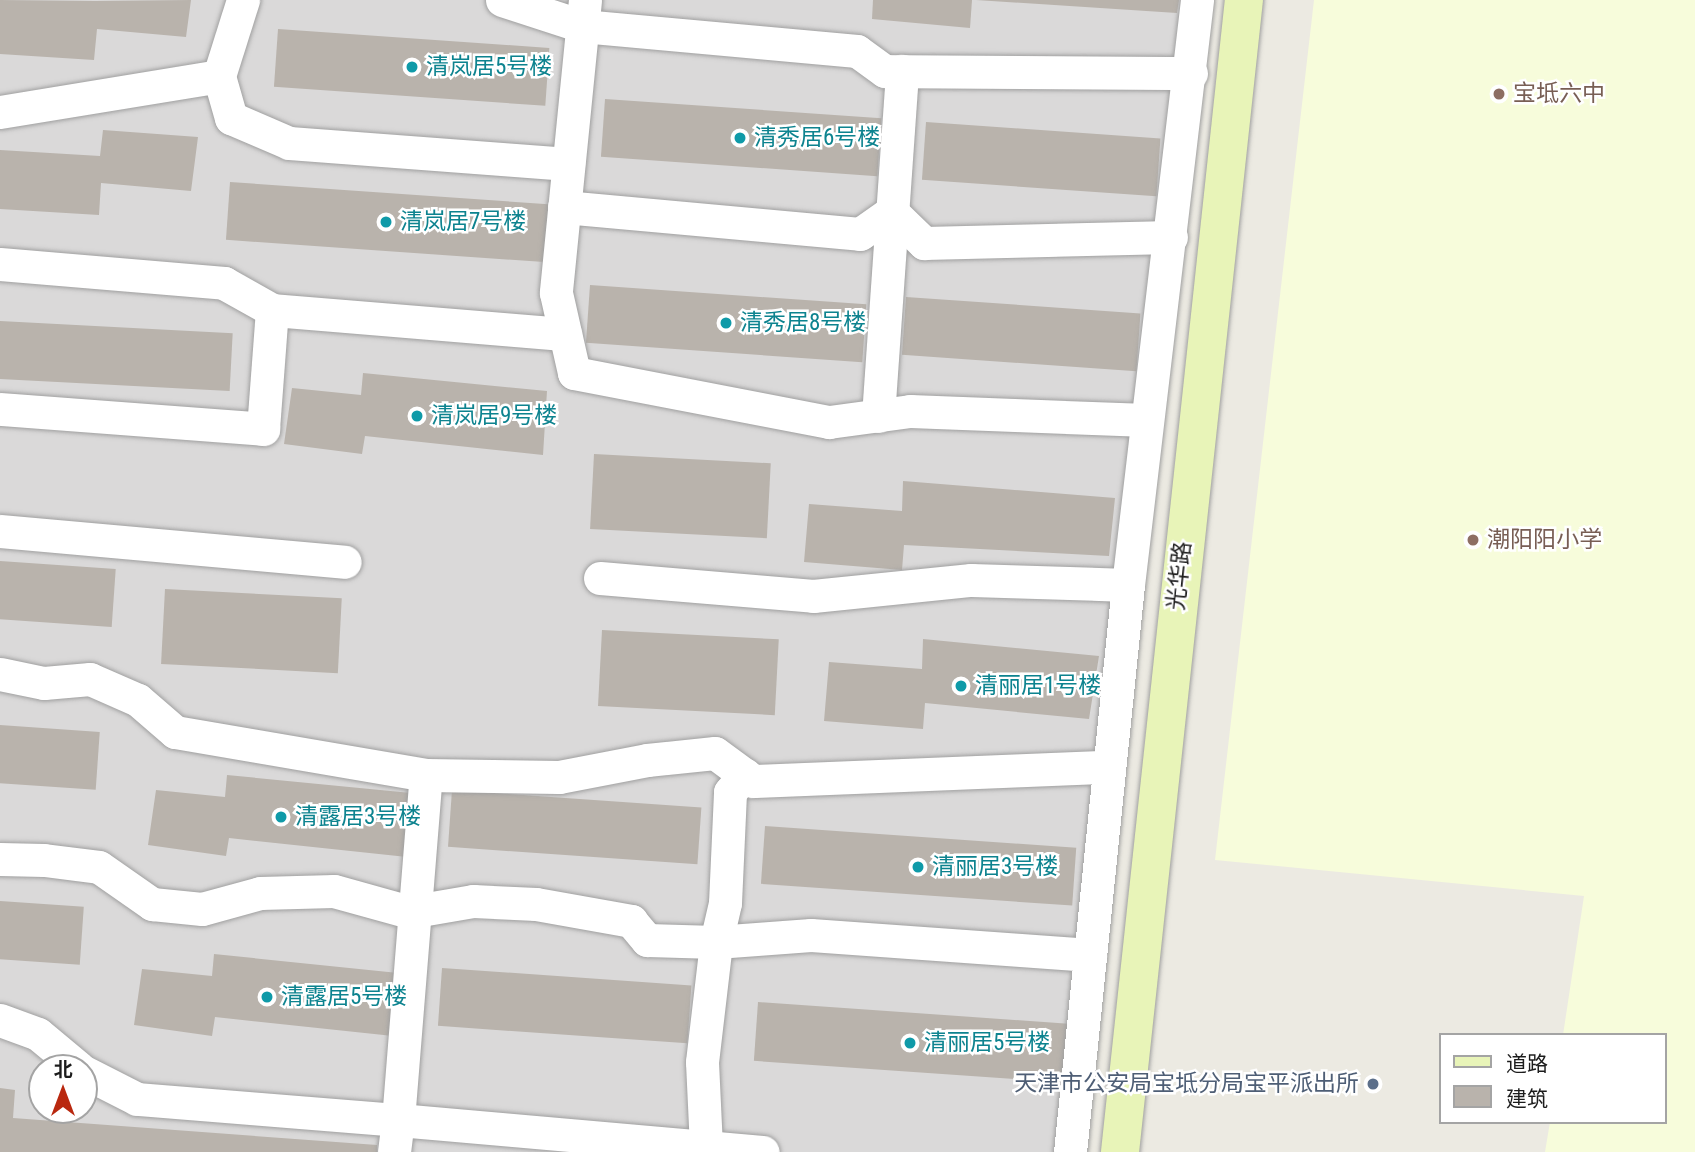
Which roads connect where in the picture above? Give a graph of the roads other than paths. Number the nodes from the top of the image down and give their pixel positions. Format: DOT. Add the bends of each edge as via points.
graph roads {
  1 [pos="243,0"];
  2 [pos="502,0"];
  3 [pos="1198,0"];
  4 [pos="1244,0"];
  5 [pos="584,13"];
  6 [pos="902,71"];
  7 [pos="1191,73"];
  8 [pos="219,76"];
  9 [pos="0,112"];
  10 [pos="568,164"];
  11 [pos="564,208"];
  12 [pos="892,212"];
  13 [pos="1171,237"];
  14 [pos="0,264"];
  15 [pos="272,310"];
  16 [pos="565,334"];
  17 [pos="0,409"];
  18 [pos="878,416"];
  19 [pos="1147,420"];
  20 [pos="0,531"];
  21 [pos="345,562"];
  22 [pos="600,578"];
  23 [pos="1128,586"];
  24 [pos="0,674"];
  25 [pos="1109,767"];
  26 [pos="426,775"];
  27 [pos="745,775"];
  28 [pos="0,859"];
  29 [pos="415,911"];
  30 [pos="716,942"];
  31 [pos="1090,956"];
  32 [pos="0,1020"];
  33 [pos="62,1054"];
  34 [pos="98,1079"];
  35 [pos="396,1136"];
  36 [pos="706,1147"];
  37 [pos="763,1152"];
  38 [pos="1070,1152"];
  39 [pos="1121,1152"];
  1 -- 8 [label="street"];
  2 -- 5 [label="street"];
  3 -- 7 [label="street"];
  4 -- 39 [label="street, 光华路"];
  5 -- 6 [label="street" via="857,51 885,71"];
  5 -- 10 [label="street"];
  6 -- 7 [label="street"];
  6 -- 12 [label="street"];
  7 -- 13 [label="street"];
  8 -- 9 [label="street"];
  8 -- 10 [label="street" via="231,117 289,143"];
  10 -- 11 [label="street"];
  11 -- 12 [label="street" via="860,234"];
  11 -- 16 [label="street" via="556,293"];
  12 -- 13 [label="street" via="924,243"];
  12 -- 18 [label="street"];
  13 -- 19 [label="street"];
  14 -- 15 [label="street" via="224,283"];
  15 -- 16 [label="street"];
  15 -- 17 [label="street" via="263,429"];
  16 -- 18 [label="street" via="574,373 829,422"];
  18 -- 19 [label="street" via="910,411"];
  19 -- 23 [label="street"];
  20 -- 21 [label="street"];
  22 -- 23 [label="street" via="813,596 971,580"];
  23 -- 25 [label="street"];
  24 -- 26 [label="street" via="44,683 90,680 138,700 176,732"];
  25 -- 27 [label="street" via="753,781"];
  25 -- 31 [label="street"];
  26 -- 27 [label="street" via="559,777 715,753"];
  26 -- 29 [label="street"];
  27 -- 30 [label="street" via="730,792 725,903"];
  28 -- 29 [label="street" via="99,867 152,904 202,909 260,893 334,891"];
  29 -- 30 [label="street" via="472,901 536,904 631,921 647,940"];
  29 -- 35 [label="street"];
  30 -- 31 [label="street" via="811,935"];
  30 -- 36 [label="street" via="702,1062"];
  31 -- 38 [label="street"];
  32 -- 33 [label="street" via="38,1034"];
  34 -- 35 [label="street" via="137,1099"];
  35 -- 36 [label="street"];
  36 -- 37 [label="street"];
}
